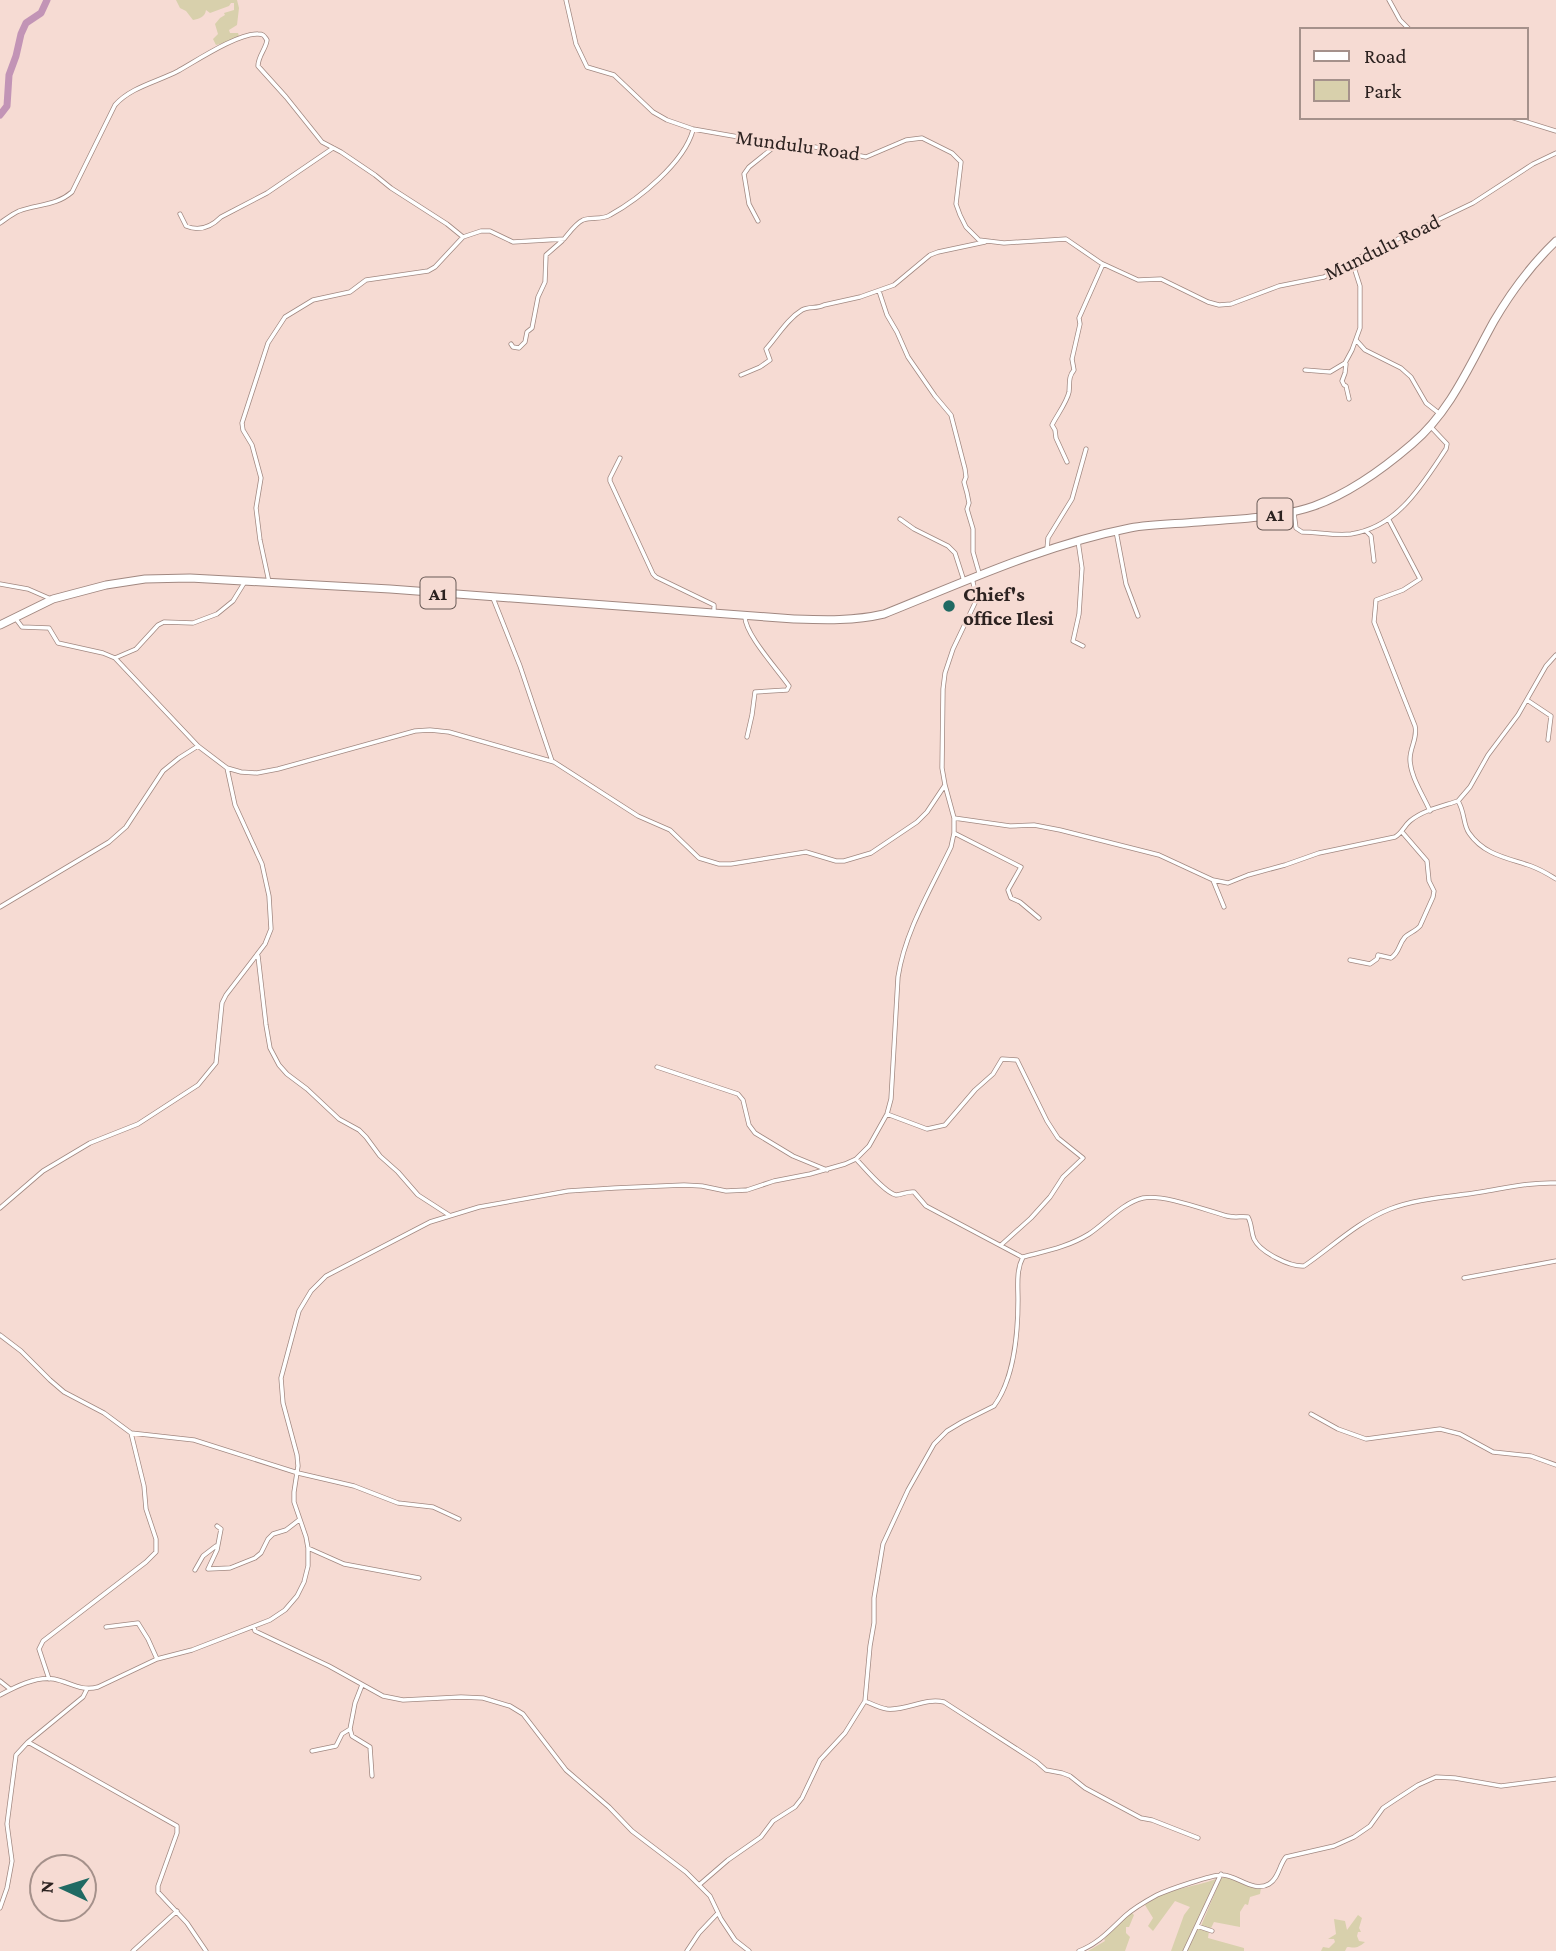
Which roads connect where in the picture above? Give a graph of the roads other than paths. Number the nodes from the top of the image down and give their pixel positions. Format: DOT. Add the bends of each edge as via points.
graph roads {
  1 [pos="566,0"];
  2 [pos="1389,0"];
  3 [pos="1408,28"];
  4 [pos="1517,119"];
  5 [pos="693,129"];
  6 [pos="1556,131"];
  7 [pos="779,143"];
  8 [pos="333,148"];
  9 [pos="1556,153"];
  10 [pos="180,214"];
  11 [pos="758,221"];
  12 [pos="0,223"];
  13 [pos="463,237"];
  14 [pos="564,239"];
  15 [pos="987,242"];
  16 [pos="1556,242"];
  17 [pos="1352,261"];
  18 [pos="1103,264"];
  19 [pos="879,291"];
  20 [pos="1356,340"];
  21 [pos="511,344"];
  22 [pos="1346,362"];
  23 [pos="1305,370"];
  24 [pos="741,375"];
  25 [pos="1349,399"];
  26 [pos="1440,414"];
  27 [pos="1430,426"];
  28 [pos="1086,449"];
  29 [pos="620,457"];
  30 [pos="1067,462"];
  31 [pos="1294,510"];
  32 [pos="900,519"];
  33 [pos="1389,520"];
  34 [pos="1116,531"];
  35 [pos="1366,531"];
  36 [pos="1077,541"];
  37 [pos="1047,551"];
  38 [pos="1374,561"];
  39 [pos="972,578"];
  40 [pos="246,580"];
  41 [pos="269,582"];
  42 [pos="0,584"];
  43 [pos="493,597"];
  44 [pos="53,599"];
  45 [pos="714,613"];
  46 [pos="745,615"];
  47 [pos="1138,616"];
  48 [pos="15,617"];
  49 [pos="0,625"];
  50 [pos="1083,646"];
  51 [pos="1556,655"];
  52 [pos="115,658"];
  53 [pos="1527,700"];
  54 [pos="747,737"];
  55 [pos="1548,740"];
  56 [pos="198,747"];
  57 [pos="552,761"];
  58 [pos="227,768"];
  59 [pos="945,786"];
  60 [pos="1458,802"];
  61 [pos="1430,811"];
  62 [pos="954,818"];
  63 [pos="1402,832"];
  64 [pos="954,833"];
  65 [pos="1556,879"];
  66 [pos="1213,880"];
  67 [pos="1224,907"];
  68 [pos="0,908"];
  69 [pos="1039,918"];
  70 [pos="258,954"];
  71 [pos="1350,960"];
  72 [pos="657,1067"];
  73 [pos="887,1114"];
  74 [pos="856,1158"];
  75 [pos="827,1170"];
  76 [pos="1556,1183"];
  77 [pos="0,1208"];
  78 [pos="449,1215"];
  79 [pos="1001,1245"];
  80 [pos="1023,1257"];
  81 [pos="1556,1261"];
  82 [pos="1464,1278"];
  83 [pos="0,1335"];
  84 [pos="1311,1414"];
  85 [pos="131,1433"];
  86 [pos="1556,1465"];
  87 [pos="298,1473"];
  88 [pos="459,1518"];
  89 [pos="299,1520"];
  90 [pos="217,1526"];
  91 [pos="218,1545"];
  92 [pos="308,1548"];
  93 [pos="195,1570"];
  94 [pos="419,1578"];
  95 [pos="106,1627"];
  96 [pos="254,1627"];
  97 [pos="157,1658"];
  98 [pos="49,1679"];
  99 [pos="0,1681"];
  100 [pos="362,1685"];
  101 [pos="10,1689"];
  102 [pos="87,1689"];
  103 [pos="0,1695"];
  104 [pos="866,1702"];
  105 [pos="350,1729"];
  106 [pos="29,1742"];
  107 [pos="312,1751"];
  108 [pos="372,1776"];
  109 [pos="1556,1779"];
  110 [pos="1198,1838"];
  111 [pos="1221,1874"];
  112 [pos="699,1885"];
  113 [pos="0,1908"];
  114 [pos="177,1911"];
  115 [pos="718,1913"];
  116 [pos="1197,1926"];
  117 [pos="1212,1931"];
  118 [pos="133,1951"];
  119 [pos="206,1951"];
  120 [pos="687,1951"];
  121 [pos="749,1951"];
  122 [pos="1079,1951"];
  123 [pos="1185,1951"];
  1 -- 5 [label="street, Mundulu Road" via="587,68 614,75 653,112"];
  2 -- 3 [label="street"];
  4 -- 6 [label="street"];
  5 -- 7 [label="street, Mundulu Road"];
  5 -- 14 [label="street" via="691,139 662,176 607,217 580,222"];
  7 -- 11 [label="street" via="744,174 749,204"];
  7 -- 15 [label="street, Mundulu Road" via="866,157 906,140 927,139 961,162 956,197 960,215 975,237"];
  8 -- 10 [label="street" via="203,229 186,226"];
  8 -- 12 [label="street" via="322,142 260,69 258,60 267,40 255,34 125,95 115,105 72,192"];
  8 -- 13 [label="street"];
  9 -- 17 [label="street, Mundulu Road" via="1473,203"];
  13 -- 14 [label="street" via="490,231 513,242"];
  13 -- 41 [label="street" via="428,271 371,278 350,292 313,300 285,317 268,343 242,427 261,478 256,508"];
  14 -- 21 [label="street" via="546,256 545,282 525,342 519,348"];
  15 -- 18 [label="street, Mundulu Road" via="1066,239"];
  15 -- 19 [label="street" via="930,255 894,285"];
  16 -- 26 [label="highway, A1" via="1521,280"];
  17 -- 18 [label="street, Mundulu Road" via="1324,277 1219,305 1161,279 1138,280"];
  17 -- 20 [label="street" via="1360,286"];
  18 -- 30 [label="street" via="1079,318 1069,394 1052,425"];
  19 -- 24 [label="street" via="804,309 766,349 770,360"];
  19 -- 39 [label="street" via="908,358 951,415 965,469 973,529"];
  20 -- 22 [label="street"];
  20 -- 26 [label="street" via="1365,351 1401,368 1426,403"];
  22 -- 23 [label="street" via="1328,373"];
  22 -- 25 [label="street" via="1342,381"];
  26 -- 27 [label="highway, A1"];
  27 -- 31 [label="highway, A1" via="1367,479 1314,506"];
  27 -- 33 [label="street" via="1447,444 1446,449 1411,499"];
  28 -- 37 [label="street" via="1072,499 1048,538"];
  29 -- 45 [label="street" via="610,481 653,574 713,605"];
  31 -- 34 [label="highway, A1"];
  31 -- 35 [label="street" via="1300,531"];
  32 -- 39 [label="street" via="948,546"];
  33 -- 35 [label="street"];
  33 -- 61 [label="street" via="1420,579 1376,600 1374,622 1417,732 1411,765"];
  34 -- 36 [label="highway, A1"];
  34 -- 47 [label="street" via="1122,569"];
  35 -- 38 [label="street" via="1371,536"];
  36 -- 37 [label="highway, A1"];
  36 -- 50 [label="street" via="1082,568 1072,638"];
  37 -- 39 [label="highway, A1"];
  39 -- 46 [label="highway, A1" via="864,619"];
  39 -- 59 [label="street" via="975,603 945,673"];
  40 -- 41 [label="highway, A1"];
  40 -- 44 [label="highway, A1" via="145,579"];
  40 -- 52 [label="street" via="233,601 217,614 193,623 164,622 135,649"];
  41 -- 43 [label="highway, A1"];
  42 -- 44 [label="street"];
  43 -- 45 [label="highway, A1"];
  43 -- 57 [label="street"];
  44 -- 48 [label="highway, A1"];
  45 -- 46 [label="highway, A1"];
  46 -- 54 [label="street" via="745,624 789,686 755,692"];
  48 -- 49 [label="highway, A1"];
  48 -- 52 [label="street" via="22,627 49,628 58,643"];
  51 -- 53 [label="street"];
  52 -- 56 [label="street"];
  53 -- 55 [label="street" via="1551,716"];
  53 -- 60 [label="street"];
  56 -- 58 [label="street"];
  56 -- 68 [label="street" via="163,771 126,827 109,842"];
  57 -- 58 [label="street" via="429,730 257,773"];
  57 -- 59 [label="street" via="670,831 699,858 719,864 806,852 844,861 871,853 917,822"];
  58 -- 70 [label="street" via="235,805 270,896 271,929"];
  59 -- 62 [label="street"];
  60 -- 61 [label="street"];
  60 -- 65 [label="street" via="1469,833 1481,846"];
  61 -- 63 [label="street" via="1410,821"];
  62 -- 64 [label="street"];
  62 -- 66 [label="street" via="1060,830 1158,855"];
  63 -- 66 [label="street" via="1228,883"];
  63 -- 71 [label="street" via="1427,861 1433,897 1418,930 1407,935 1391,958 1378,955 1370,964"];
  64 -- 69 [label="street" via="1021,867 1009,894"];
  64 -- 73 [label="street" via="901,960"];
  66 -- 67 [label="street"];
  70 -- 77 [label="street" via="222,1003 216,1063 206,1078 138,1124 90,1143 43,1171"];
  70 -- 78 [label="street" via="270,1048 279,1065 339,1119 359,1130 418,1195"];
  72 -- 75 [label="street" via="738,1094 755,1133"];
  73 -- 74 [label="street" via="869,1146"];
  73 -- 79 [label="street" via="927,1129 945,1125 1002,1059 1017,1060 1053,1130 1083,1158"];
  74 -- 75 [label="street"];
  74 -- 79 [label="street" via="895,1194 914,1192 926,1206"];
  75 -- 78 [label="street" via="747,1190 684,1185 568,1191"];
  76 -- 80 [label="street" via="1499,1188 1390,1209 1298,1267 1258,1245 1248,1217 1230,1217 1154,1198 1129,1204 1093,1231 1058,1249"];
  78 -- 87 [label="street" via="340,1268 318,1283 305,1300 281,1378"];
  79 -- 80 [label="street"];
  80 -- 104 [label="street" via="1017,1278 1016,1337 998,1400 934,1444 883,1544 873,1598"];
  81 -- 82 [label="street"];
  83 -- 85 [label="street" via="64,1392"];
  84 -- 86 [label="street" via="1366,1438 1440,1429 1460,1434 1488,1451 1531,1456"];
  85 -- 87 [label="street" via="194,1440"];
  85 -- 98 [label="street" via="156,1552 43,1641 39,1649"];
  87 -- 88 [label="street" via="354,1486 398,1503 433,1507"];
  87 -- 89 [label="street" via="294,1502"];
  89 -- 91 [label="street" via="273,1534 255,1558 230,1568 208,1569"];
  89 -- 92 [label="street"];
  90 -- 91 [label="street" via="221,1529"];
  91 -- 93 [label="street" via="203,1556"];
  92 -- 94 [label="street" via="344,1564"];
  92 -- 96 [label="street" via="308,1566 297,1597 285,1610"];
  95 -- 97 [label="street" via="138,1623"];
  96 -- 97 [label="street"];
  96 -- 100 [label="street"];
  97 -- 102 [label="street"];
  98 -- 101 [label="street"];
  98 -- 102 [label="street"];
  99 -- 101 [label="street"];
  100 -- 105 [label="street"];
  100 -- 112 [label="street" via="403,1700 483,1698 510,1706 523,1714 566,1770"];
  101 -- 103 [label="street"];
  102 -- 106 [label="street"];
  104 -- 110 [label="street" via="887,1709 944,1702 1046,1770 1070,1776 1140,1818"];
  104 -- 112 [label="street" via="820,1760 795,1807"];
  105 -- 107 [label="street" via="336,1746"];
  105 -- 108 [label="street" via="350,1734 370,1746"];
  106 -- 113 [label="street" via="15,1760 7,1824 12,1861"];
  106 -- 114 [label="street" via="177,1826 158,1889"];
  109 -- 111 [label="street" via="1501,1786 1436,1777 1383,1808 1370,1826 1354,1837 1286,1857 1267,1885"];
  111 -- 116 [label="street"];
  111 -- 122 [label="street" via="1159,1894"];
  112 -- 115 [label="street"];
  114 -- 118 [label="street"];
  114 -- 119 [label="street"];
  115 -- 120 [label="street"];
  115 -- 121 [label="street" via="735,1940"];
  116 -- 117 [label="street"];
  116 -- 123 [label="street"];
}
